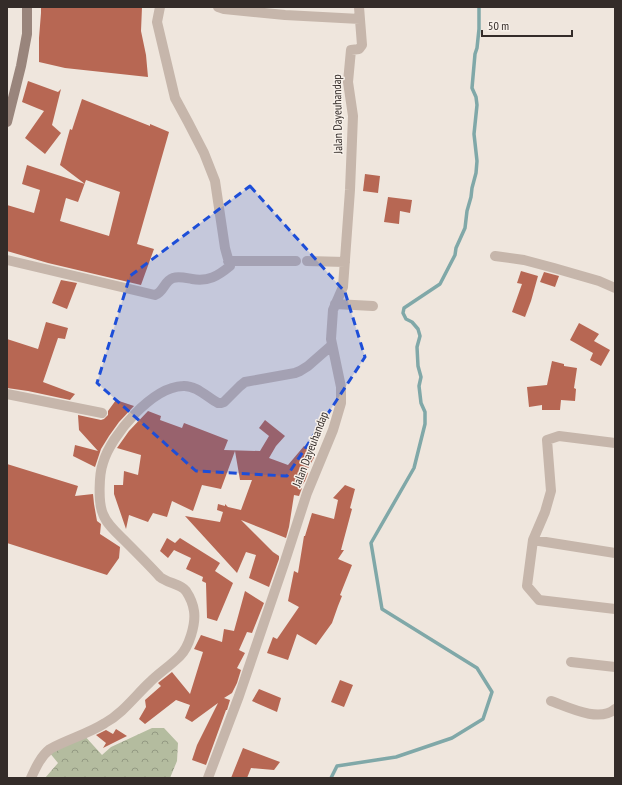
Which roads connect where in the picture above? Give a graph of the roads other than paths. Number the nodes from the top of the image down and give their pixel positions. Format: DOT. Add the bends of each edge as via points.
graph roads {
  1 [pos="27,7"];
  2 [pos="160,7"];
  3 [pos="218,7"];
  4 [pos="359,7"];
  5 [pos="360,20"];
  6 [pos="7,122"];
  7 [pos="495,256"];
  8 [pos="7,260"];
  9 [pos="228,261"];
  10 [pos="296,261"];
  11 [pos="307,261"];
  12 [pos="345,262"];
  13 [pos="615,288"];
  14 [pos="373,306"];
  15 [pos="334,307"];
  16 [pos="331,342"];
  17 [pos="7,394"];
  18 [pos="102,414"];
  19 [pos="615,443"];
  20 [pos="533,540"];
  21 [pos="615,553"];
  22 [pos="615,609"];
  23 [pos="571,662"];
  24 [pos="615,667"];
  25 [pos="550,701"];
  26 [pos="615,709"];
  27 [pos="31,778"];
  28 [pos="208,778"];
  1 -- 6 [label="street" via="27,34"];
  2 -- 9 [label="street" via="158,22 175,98 204,153 215,181"];
  3 -- 5 [label="street"];
  4 -- 5 [label="street, Jalan Dayeuhandap"];
  5 -- 12 [label="street, Jalan Dayeuhandap" via="362,44 359,49 351,49 348,82 352,116"];
  7 -- 13 [label="street" via="554,268"];
  8 -- 9 [label="street" via="155,295 173,278 208,279 221,273 230,266"];
  9 -- 10 [label="street"];
  11 -- 12 [label="street"];
  12 -- 15 [label="street, Jalan Dayeuhandap" via="343,287"];
  14 -- 15 [label="street"];
  15 -- 16 [label="street, Jalan Dayeuhandap"];
  16 -- 27 [label="street" via="304,369 245,382 221,403 187,386 166,390 145,404 117,434 105,455 100,473 103,514 111,527 164,580 187,592 195,614 191,635 181,655 119,713 104,724 50,749 43,756"];
  16 -- 28 [label="street, Jalan Dayeuhandap" via="341,387 341,403"];
  17 -- 18 [label="street"];
  19 -- 20 [label="street" via="559,436 547,440 551,491 546,512"];
  20 -- 21 [label="street"];
  20 -- 22 [label="street" via="527,586 539,600"];
  23 -- 24 [label="street"];
  25 -- 26 [label="street" via="583,713 605,714"];
}
